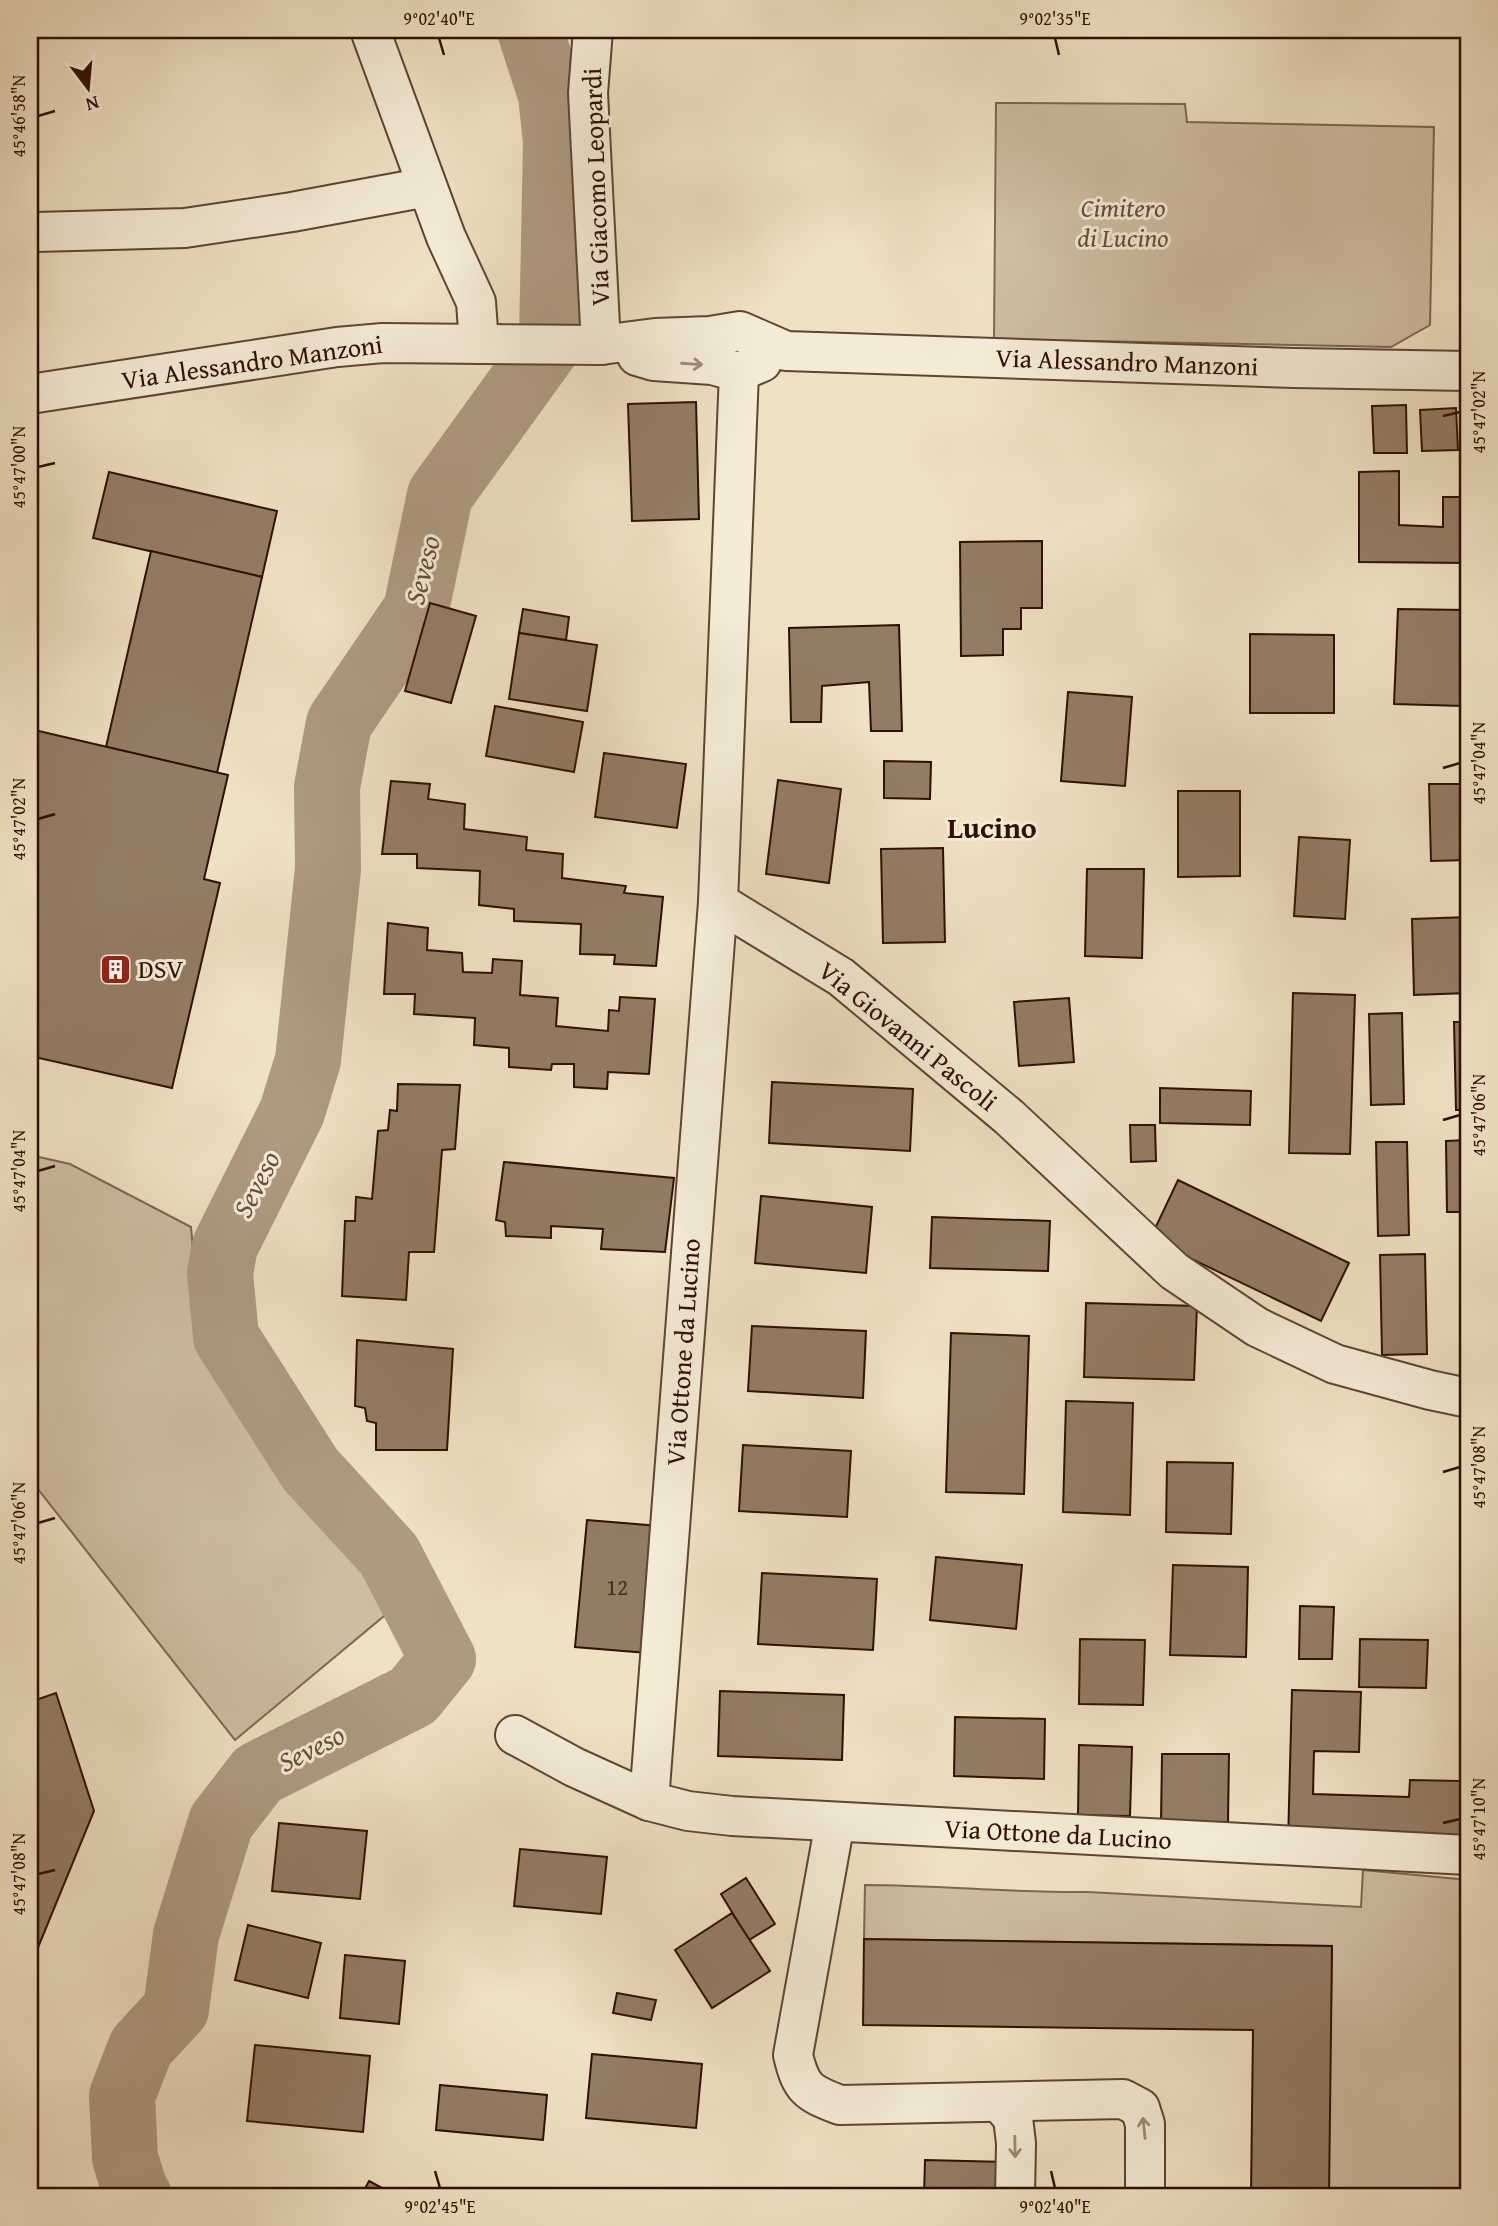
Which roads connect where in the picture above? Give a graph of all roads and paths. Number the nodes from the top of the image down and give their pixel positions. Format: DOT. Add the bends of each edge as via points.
graph roads {
  1 [pos="370,30"];
  2 [pos="593,30"];
  3 [pos="428,187"];
  4 [pos="30,234"];
  5 [pos="488,344"];
  6 [pos="587,345"];
  7 [pos="786,351"];
  8 [pos="1468,371"];
  9 [pos="739,372"];
  10 [pos="30,394"];
  11 [pos="718,902"];
  12 [pos="1468,1398"];
  13 [pos="515,1735"];
  14 [pos="649,1801"];
  15 [pos="835,1822"];
  16 [pos="1468,1855"];
  17 [pos="1000,2103"];
  18 [pos="1015,2196"];
  19 [pos="1145,2196"];
  1 -- 3 [label="street"];
  2 -- 6 [label="street, Via Giacomo Leopardi" via="588,93"];
  3 -- 4 [label="street" via="185,228"];
  3 -- 5 [label="street" via="476,302"];
  5 -- 6 [label="street, Via Alessandro Manzoni"];
  5 -- 10 [label="street, Via Alessandro Manzoni" via="337,347"];
  6 -- 7 [label="street, Via Alessandro Manzoni" via="740,331"];
  6 -- 9 [label="street, Via Alessandro Manzoni, one-way" via="654,361"];
  7 -- 8 [label="street, Via Alessandro Manzoni"];
  7 -- 9 [label="street, Via Alessandro Manzoni"];
  9 -- 11 [label="street"];
  11 -- 12 [label="street, Via Giovanni Pascoli" via="841,977 1009,1117 1174,1271 1257,1326 1335,1364"];
  11 -- 14 [label="street, Via Ottone da Lucino"];
  13 -- 14 [label="street, Via Ottone da Lucino"];
  14 -- 15 [label="street, Via Ottone da Lucino" via="732,1816"];
  15 -- 16 [label="street, Via Ottone da Lucino"];
  15 -- 17 [label="street" via="793,2055 797,2074 812,2094 840,2105"];
  17 -- 18 [label="street, one-way" via="1013,2118"];
  19 -- 17 [label="street, one-way" via="1145,2124 1140,2108 1123,2099"];
}
